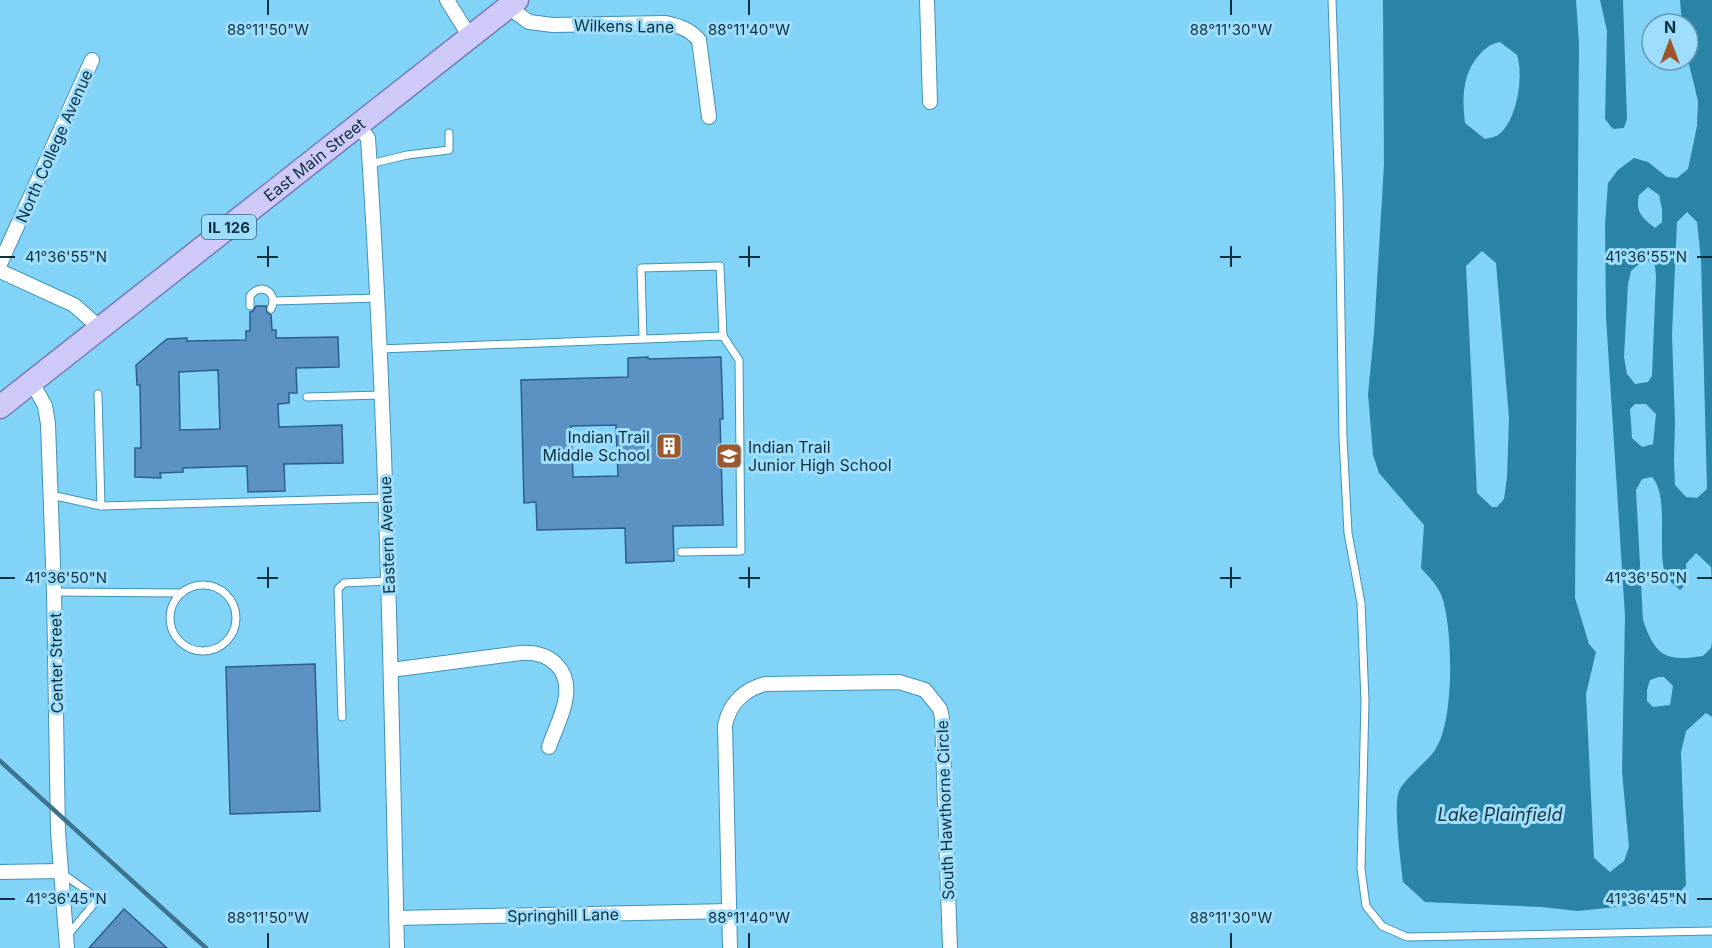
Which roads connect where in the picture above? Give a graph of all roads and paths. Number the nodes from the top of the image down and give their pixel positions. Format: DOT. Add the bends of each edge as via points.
graph roads {
  1 [pos="447,0"];
  2 [pos="927,0"];
  3 [pos="1332,0"];
  4 [pos="512,3"];
  5 [pos="470,37"];
  6 [pos="92,60"];
  7 [pos="930,102"];
  8 [pos="709,117"];
  9 [pos="358,126"];
  10 [pos="449,134"];
  11 [pos="370,164"];
  12 [pos="0,264"];
  13 [pos="0,271"];
  14 [pos="378,298"];
  15 [pos="274,301"];
  16 [pos="250,306"];
  17 [pos="271,309"];
  18 [pos="100,328"];
  19 [pos="723,336"];
  20 [pos="643,339"];
  21 [pos="380,349"];
  22 [pos="32,382"];
  23 [pos="98,394"];
  24 [pos="382,395"];
  25 [pos="307,397"];
  26 [pos="0,407"];
  27 [pos="51,495"];
  28 [pos="385,498"];
  29 [pos="100,506"];
  30 [pos="681,552"];
  31 [pos="388,581"];
  32 [pos="54,592"];
  33 [pos="180,593"];
  34 [pos="391,670"];
  35 [pos="342,717"];
  36 [pos="549,747"];
  37 [pos="60,871"];
  38 [pos="0,872"];
  39 [pos="729,911"];
  40 [pos="396,918"];
  41 [pos="1712,931"];
  42 [pos="67,942"];
  43 [pos="397,948"];
  44 [pos="730,948"];
  45 [pos="950,948"];
  1 -- 5 [label="street"];
  2 -- 7 [label="street"];
  3 -- 41 [label="lane" via="1343,438 1348,533 1362,614 1365,701 1361,869 1366,906 1382,926 1407,937"];
  4 -- 5 [label="main road, East Main Street / IL 126"];
  4 -- 8 [label="street, Wilkens Lane" via="530,22 552,25 682,26 699,40"];
  5 -- 9 [label="main road, East Main Street / IL 126"];
  6 -- 12 [label="street, North College Avenue"];
  9 -- 11 [label="street, Eastern Avenue" via="368,138"];
  9 -- 18 [label="main road, East Main Street / IL 126"];
  10 -- 11 [label="lane" via="449,150"];
  11 -- 14 [label="street, Eastern Avenue"];
  13 -- 18 [label="street" via="74,305"];
  14 -- 15 [label="lane"];
  14 -- 21 [label="street, Eastern Avenue"];
  15 -- 16 [label="lane" via="270,292 257,289 250,296"];
  15 -- 17 [label="lane"];
  18 -- 22 [label="main road, East Main Street / IL 126"];
  19 -- 20 [label="lane"];
  19 -- 20 [label="lane" via="720,266 641,268"];
  19 -- 30 [label="lane" via="739,360 741,551"];
  20 -- 21 [label="lane"];
  21 -- 24 [label="street, Eastern Avenue"];
  22 -- 26 [label="main road, East Main Street"];
  22 -- 27 [label="street, Center Street" via="45,406"];
  23 -- 29 [label="lane"];
  24 -- 25 [label="lane"];
  24 -- 28 [label="street, Eastern Avenue"];
  27 -- 29 [label="lane"];
  27 -- 32 [label="street, Center Street"];
  28 -- 29 [label="lane"];
  28 -- 31 [label="street, Eastern Avenue"];
  31 -- 34 [label="street, Eastern Avenue"];
  31 -- 35 [label="lane" via="344,584 338,588"];
  32 -- 33 [label="lane"];
  32 -- 37 [label="street, Center Street"];
  33 -- 33 [label="lane" via="170,616 179,640 202,651 226,642 236,619 236,610 227,595 204,584"];
  34 -- 36 [label="street" via="520,652 543,655 561,668 566,682 566,702"];
  34 -- 40 [label="street, Eastern Avenue"];
  37 -- 38 [label="street"];
  37 -- 42 [label="street, Center Street"];
  37 -- 42 [label="lane" via="98,899"];
  39 -- 40 [label="street, Springhill Lane"];
  39 -- 44 [label="street, South Hawthorne Circle"];
  39 -- 45 [label="street, South Hawthorne Circle" via="725,725 736,701 747,691 765,684 899,682 925,690 942,718"];
  40 -- 43 [label="street, Eastern Avenue"];
}
